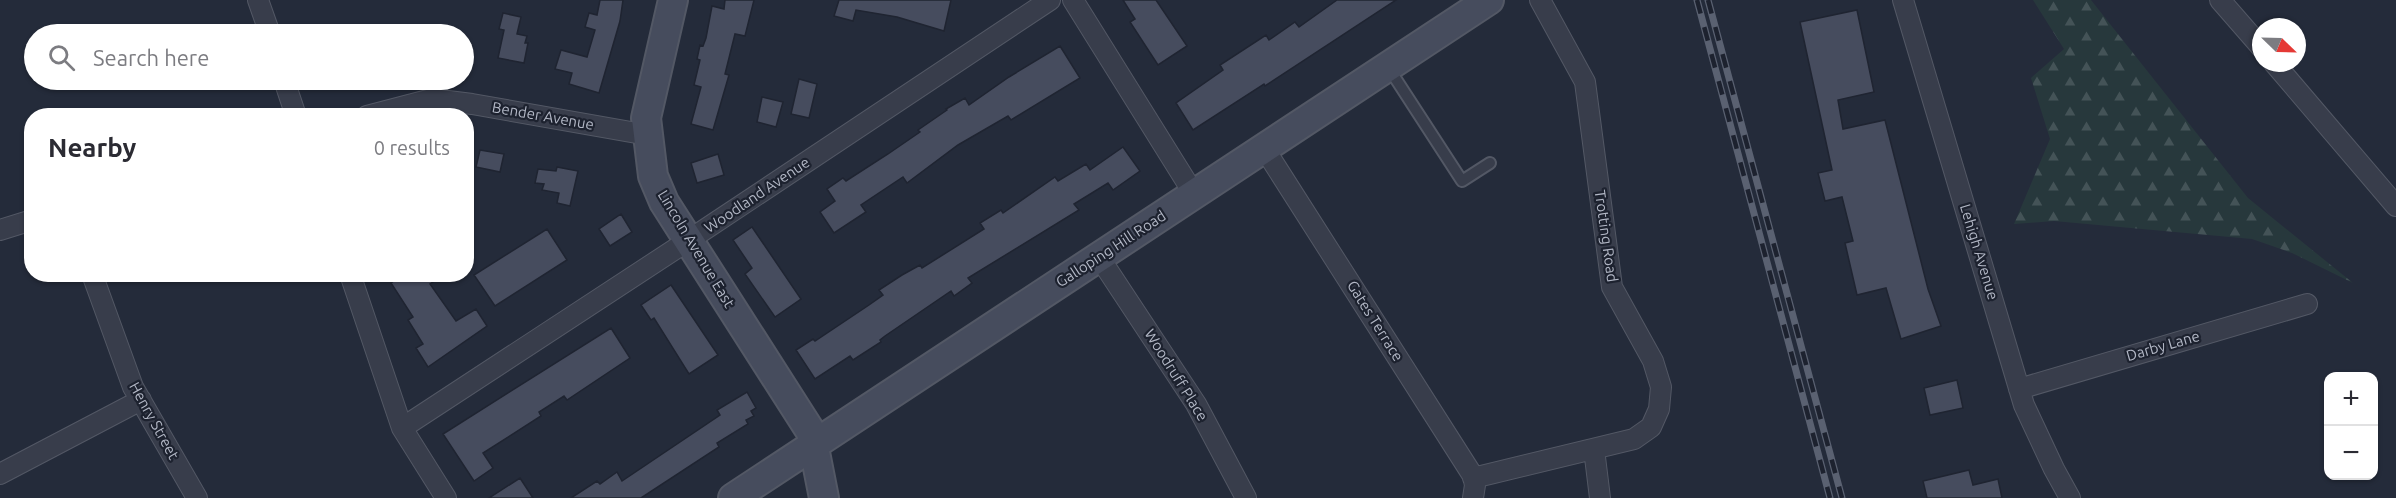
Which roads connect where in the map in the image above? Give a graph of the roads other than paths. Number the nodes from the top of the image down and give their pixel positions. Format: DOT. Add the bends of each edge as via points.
graph roads {
  1 [pos="258,0"];
  2 [pos="673,0"];
  3 [pos="1050,0"];
  4 [pos="1072,0"];
  5 [pos="1540,0"];
  6 [pos="1903,0"];
  7 [pos="2220,0"];
  8 [pos="1482,2"];
  9 [pos="266,24"];
  10 [pos="2252,37"];
  11 [pos="1388,66"];
  12 [pos="2282,72"];
  13 [pos="287,90"];
  14 [pos="293,108"];
  15 [pos="398,108"];
  16 [pos="648,135"];
  17 [pos="1264,148"];
  18 [pos="1490,163"];
  19 [pos="1194,194"];
  20 [pos="2396,206"];
  21 [pos="24,222"];
  22 [pos="0,230"];
  23 [pos="689,240"];
  24 [pos="1099,257"];
  25 [pos="95,282"];
  26 [pos="353,282"];
  27 [pos="2307,304"];
  28 [pos="2019,389"];
  29 [pos="141,400"];
  30 [pos="402,428"];
  31 [pos="814,445"];
  32 [pos="1594,449"];
  33 [pos="0,474"];
  34 [pos="1473,488"];
  35 [pos="197,498"];
  36 [pos="446,498"];
  37 [pos="733,498"];
  38 [pos="824,498"];
  39 [pos="1246,498"];
  40 [pos="1600,498"];
  41 [pos="2070,498"];
  1 -- 9 [label="street"];
  2 -- 16 [label="main road, Lincoln Avenue East" via="646,118"];
  3 -- 23 [label="street, Woodland Avenue"];
  4 -- 19 [label="street"];
  5 -- 32 [label="street, Trotting Road" via="1585,82 1612,286 1653,361 1661,387 1659,409 1651,427 1634,439"];
  6 -- 28 [label="street, Lehigh Avenue"];
  7 -- 10 [label="street"];
  8 -- 11 [label="main road, Galloping Hill Road"];
  11 -- 17 [label="main road, Galloping Hill Road"];
  11 -- 18 [label="lane" via="1462,181"];
  12 -- 20 [label="street"];
  13 -- 14 [label="street"];
  15 -- 16 [label="street, Bender Avenue" via="432,99"];
  16 -- 23 [label="main road, Lincoln Avenue East" via="653,176 664,202"];
  17 -- 19 [label="main road, Galloping Hill Road"];
  17 -- 34 [label="street, Gates Terrace"];
  19 -- 24 [label="main road, Galloping Hill Road"];
  21 -- 22 [label="street"];
  23 -- 30 [label="street, Woodland Avenue"];
  23 -- 31 [label="main road, Lincoln Avenue East" via="811,432"];
  24 -- 31 [label="main road, Galloping Hill Road"];
  24 -- 39 [label="street, Woodruff Place" via="1196,404"];
  25 -- 29 [label="street, Henry Street"];
  26 -- 30 [label="street"];
  27 -- 28 [label="street, Darby Lane"];
  28 -- 41 [label="street, Lehigh Avenue"];
  29 -- 33 [label="street"];
  29 -- 35 [label="street, Henry Street"];
  30 -- 36 [label="street"];
  31 -- 37 [label="main road, Galloping Hill Road"];
  31 -- 38 [label="main road, Lincoln Avenue East"];
  32 -- 34 [label="street, Trotting Road"];
  32 -- 40 [label="street"];
}
